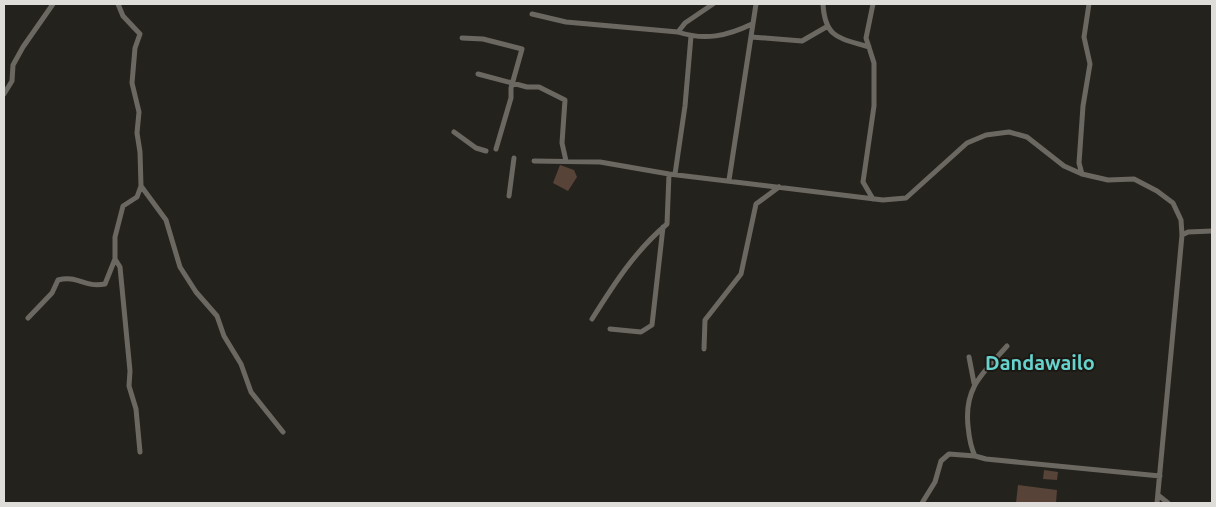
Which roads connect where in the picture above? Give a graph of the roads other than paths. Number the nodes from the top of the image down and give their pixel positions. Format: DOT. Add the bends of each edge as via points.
graph roads {
  1 [pos="53,4"];
  2 [pos="118,4"];
  3 [pos="713,4"];
  4 [pos="756,4"];
  5 [pos="823,4"];
  6 [pos="873,4"];
  7 [pos="1089,4"];
  8 [pos="532,14"];
  9 [pos="752,24"];
  10 [pos="828,26"];
  11 [pos="678,32"];
  12 [pos="691,36"];
  13 [pos="751,37"];
  14 [pos="462,38"];
  15 [pos="869,47"];
  16 [pos="478,74"];
  17 [pos="512,83"];
  18 [pos="4,94"];
  19 [pos="454,132"];
  20 [pos="496,149"];
  21 [pos="486,151"];
  22 [pos="514,158"];
  23 [pos="534,161"];
  24 [pos="566,161"];
  25 [pos="672,174"];
  26 [pos="1082,174"];
  27 [pos="729,180"];
  28 [pos="141,186"];
  29 [pos="779,187"];
  30 [pos="509,196"];
  31 [pos="873,199"];
  32 [pos="663,226"];
  33 [pos="1212,231"];
  34 [pos="1182,235"];
  35 [pos="115,259"];
  36 [pos="28,318"];
  37 [pos="592,319"];
  38 [pos="610,330"];
  39 [pos="1007,346"];
  40 [pos="704,349"];
  41 [pos="969,357"];
  42 [pos="974,383"];
  43 [pos="283,432"];
  44 [pos="140,452"];
  45 [pos="976,456"];
  46 [pos="1160,476"];
  47 [pos="1158,495"];
  48 [pos="922,503"];
  49 [pos="1157,503"];
  50 [pos="1168,503"];
  1 -- 18 [label="street" via="13,65 12,81"];
  2 -- 28 [label="street" via="123,16 140,34 135,48 132,83 139,112 136,133"];
  3 -- 11 [label="street" via="685,23"];
  4 -- 9 [label="street"];
  5 -- 10 [label="street" via="824,20"];
  6 -- 15 [label="street" via="866,38"];
  7 -- 26 [label="street" via="1084,37 1090,64 1083,106 1079,163"];
  8 -- 11 [label="street" via="566,22"];
  9 -- 12 [label="street" via="710,38"];
  9 -- 13 [label="street"];
  10 -- 13 [label="street" via="802,41"];
  10 -- 15 [label="street" via="833,34"];
  11 -- 12 [label="street"];
  12 -- 25 [label="street" via="684,106"];
  13 -- 27 [label="street"];
  14 -- 17 [label="street" via="483,39 522,49"];
  15 -- 31 [label="street" via="874,63 874,106 863,182"];
  16 -- 17 [label="street"];
  17 -- 20 [label="street" via="511,98"];
  17 -- 24 [label="street" via="539,88 565,100 562,143"];
  19 -- 21 [label="street" via="476,148"];
  22 -- 30 [label="street"];
  23 -- 24 [label="street"];
  24 -- 25 [label="street" via="600,162"];
  25 -- 27 [label="street"];
  25 -- 32 [label="street" via="667,224"];
  26 -- 31 [label="street" via="1064,166 1027,137 1009,132 986,135 967,143 906,198"];
  26 -- 34 [label="street" via="1108,180 1134,179 1157,191 1173,203 1181,220"];
  27 -- 29 [label="street"];
  28 -- 35 [label="street" via="137,197 124,206 115,237"];
  28 -- 43 [label="street" via="166,220 180,267 217,316 251,392"];
  29 -- 31 [label="street"];
  29 -- 40 [label="street" via="756,204 741,274 705,320"];
  32 -- 37 [label="street" via="626,266"];
  32 -- 38 [label="street" via="652,325 640,332"];
  33 -- 34 [label="street"];
  34 -- 46 [label="street"];
  35 -- 36 [label="street" via="105,284 95,286 69,277 58,280 52,293"];
  35 -- 44 [label="street" via="120,267 129,386 136,409"];
  39 -- 42 [label="street"];
  41 -- 42 [label="street"];
  42 -- 45 [label="street" via="966,410 970,447"];
  45 -- 46 [label="street"];
  45 -- 48 [label="street" via="949,454 941,461 935,482"];
  46 -- 47 [label="street"];
  47 -- 49 [label="street"];
  47 -- 50 [label="street"];
}
